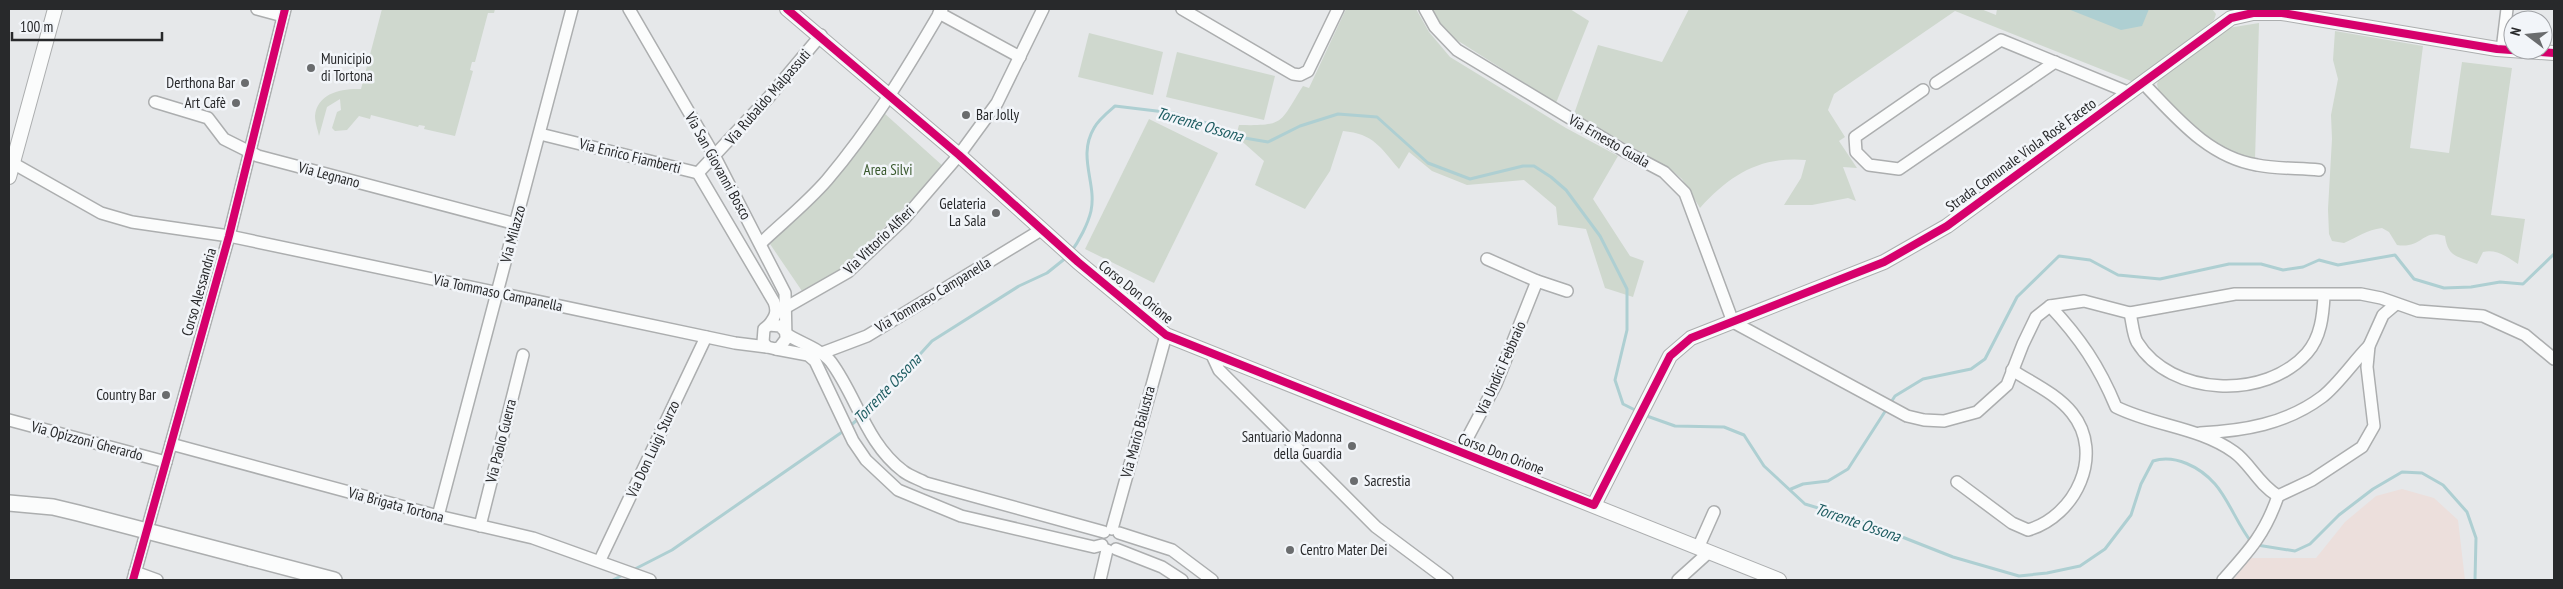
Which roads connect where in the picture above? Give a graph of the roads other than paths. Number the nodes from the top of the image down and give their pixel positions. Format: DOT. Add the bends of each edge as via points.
graph roads {
  1 [pos="55,9"];
  2 [pos="257,9"];
  3 [pos="572,9"];
  4 [pos="629,9"];
  5 [pos="787,9"];
  6 [pos="1044,9"];
  7 [pos="1182,9"];
  8 [pos="1338,9"];
  9 [pos="1425,9"];
  10 [pos="2507,9"];
  11 [pos="940,11"];
  12 [pos="284,12"];
  13 [pos="820,35"];
  14 [pos="2502,50"];
  15 [pos="2554,53"];
  16 [pos="1020,58"];
  17 [pos="2055,62"];
  18 [pos="1936,83"];
  19 [pos="2143,83"];
  20 [pos="1923,90"];
  21 [pos="2130,93"];
  22 [pos="891,96"];
  23 [pos="155,102"];
  24 [pos="540,134"];
  25 [pos="250,154"];
  26 [pos="959,155"];
  27 [pos="715,157"];
  28 [pos="10,168"];
  29 [pos="2319,170"];
  30 [pos="698,173"];
  31 [pos="516,224"];
  32 [pos="1041,230"];
  33 [pos="229,236"];
  34 [pos="760,244"];
  35 [pos="1487,259"];
  36 [pos="1537,281"];
  37 [pos="1567,291"];
  38 [pos="498,293"];
  39 [pos="2324,296"];
  40 [pos="2396,304"];
  41 [pos="2050,306"];
  42 [pos="785,308"];
  43 [pos="2130,313"];
  44 [pos="1733,322"];
  45 [pos="769,325"];
  46 [pos="785,332"];
  47 [pos="1166,335"];
  48 [pos="706,337"];
  49 [pos="2369,346"];
  50 [pos="771,348"];
  51 [pos="822,353"];
  52 [pos="523,355"];
  53 [pos="1212,355"];
  54 [pos="2554,359"];
  55 [pos="2012,370"];
  56 [pos="9,420"];
  57 [pos="2198,433"];
  58 [pos="171,444"];
  59 [pos="1460,452"];
  60 [pos="166,462"];
  61 [pos="1957,482"];
  62 [pos="968,495"];
  63 [pos="2278,496"];
  64 [pos="9,503"];
  65 [pos="1594,505"];
  66 [pos="1714,512"];
  67 [pos="438,516"];
  68 [pos="961,516"];
  69 [pos="1048,516"];
  70 [pos="480,526"];
  71 [pos="1112,532"];
  72 [pos="1044,534"];
  73 [pos="1108,548"];
  74 [pos="1703,550"];
  75 [pos="600,560"];
  76 [pos="134,576"];
  77 [pos="157,580"];
  78 [pos="334,580"];
  79 [pos="650,580"];
  80 [pos="1100,580"];
  81 [pos="1182,580"];
  82 [pos="1212,580"];
  83 [pos="1447,580"];
  84 [pos="1678,580"];
  85 [pos="1779,580"];
  86 [pos="2223,580"];
  1 -- 28 [label="street"];
  2 -- 12 [label="street"];
  3 -- 24 [label="street, Via Milazzo"];
  4 -- 27 [label="street, Via San Giovanni Bosco"];
  5 -- 13 [label="street, Corso Don Orione"];
  6 -- 16 [label="street, Via Vittorio Alfieri"];
  7 -- 8 [label="street" via="1293,74 1300,75 1308,71"];
  9 -- 44 [label="street, Via Ernesto Guala" via="1435,27 1457,50 1664,172 1685,193"];
  10 -- 14 [label="street"];
  11 -- 16 [label="street"];
  11 -- 22 [label="street"];
  12 -- 25 [label="street, Corso Alessandria"];
  13 -- 22 [label="street, Corso Don Orione"];
  13 -- 27 [label="street, Via Rubaldo Malpassuti"];
  14 -- 15 [label="street, Strada Comunale Viola Rosè Faceto"];
  14 -- 19 [label="street, Strada Comunale Viola Rosè Faceto" via="2282,13 2253,13 2231,18"];
  16 -- 26 [label="street, Via Vittorio Alfieri" via="988,118"];
  17 -- 18 [label="street" via="2001,40"];
  17 -- 20 [label="street" via="1899,169 1869,165 1856,152 1855,137"];
  17 -- 21 [label="street"];
  19 -- 21 [label="street, Strada Comunale Viola Rosè Faceto"];
  19 -- 29 [label="street" via="2187,128 2219,152 2256,165"];
  21 -- 44 [label="street, Strada Comunale Viola Rosè Faceto" via="1939,231 1884,262"];
  22 -- 26 [label="street, Corso Don Orione"];
  22 -- 34 [label="street" via="825,182"];
  23 -- 25 [label="street, Via Legnano" via="208,118 224,139"];
  24 -- 30 [label="street, Via Enrico Fiamberti"];
  24 -- 31 [label="street, Via Milazzo"];
  25 -- 31 [label="street, Via Legnano"];
  25 -- 33 [label="street, Corso Alessandria"];
  26 -- 32 [label="street, Corso Don Orione"];
  26 -- 42 [label="street, Via Vittorio Alfieri" via="904,219 848,272"];
  27 -- 30 [label="street, Via Enrico Fiamberti"];
  27 -- 34 [label="street, Via San Giovanni Bosco"];
  28 -- 33 [label="street, Via Tommaso Campanella" via="101,213 132,222"];
  30 -- 45 [label="street, Via San Giovanni Bosco" via="774,302 775,316"];
  31 -- 38 [label="street, Via Milazzo"];
  32 -- 47 [label="street, Corso Don Orione"];
  32 -- 51 [label="street, Via Tommaso Campanella" via="867,336"];
  33 -- 38 [label="street, Via Tommaso Campanella"];
  33 -- 58 [label="street, Corso Alessandria"];
  34 -- 42 [label="street, Via San Giovanni Bosco" via="785,293"];
  35 -- 36 [label="street"];
  36 -- 37 [label="street"];
  36 -- 59 [label="street, Via Undici Febbraio" via="1496,384"];
  38 -- 48 [label="street, Via Tommaso Campanella"];
  38 -- 67 [label="street, Via Milazzo"];
  39 -- 40 [label="street" via="2360,294"];
  39 -- 43 [label="street" via="2235,294"];
  39 -- 43 [label="street" via="2322,324 2308,352 2278,375 2245,385 2210,386 2165,371 2137,342"];
  40 -- 49 [label="street" via="2383,315"];
  40 -- 54 [label="street" via="2418,311 2484,316 2525,335"];
  41 -- 43 [label="street" via="2084,301"];
  41 -- 55 [label="street" via="2036,317"];
  41 -- 57 [label="street" via="2078,336 2104,379 2116,407 2138,418"];
  42 -- 46 [label="street, Via San Giovanni Bosco"];
  44 -- 55 [label="street" via="1907,416 1924,420 1944,421 1977,412 2007,385"];
  44 -- 65 [label="street, Strada Comunale Viola Rosè Faceto" via="1691,338 1670,356"];
  45 -- 46 [label="street" via="775,324"];
  45 -- 50 [label="street" via="764,329 762,342"];
  46 -- 50 [label="street" via="784,344"];
  46 -- 51 [label="street"];
  47 -- 53 [label="street, Corso Don Orione"];
  47 -- 71 [label="street, Via Mario Balustra"];
  48 -- 50 [label="street, Via Tommaso Campanella"];
  48 -- 75 [label="street, Via Don Luigi Sturzo"];
  49 -- 57 [label="street" via="2323,397 2282,420 2240,431"];
  49 -- 63 [label="street" via="2367,367 2374,426 2362,447 2312,480"];
  50 -- 68 [label="street, Via Tommaso Campanella" via="808,355 815,361 853,441 866,460 898,490"];
  51 -- 62 [label="street" via="831,363 867,428 904,472 926,483"];
  52 -- 70 [label="street, Via Paolo Guerra"];
  53 -- 59 [label="street, Corso Don Orione"];
  53 -- 83 [label="street" via="1219,370 1372,523"];
  55 -- 61 [label="street" via="2058,400 2077,420 2086,452 2079,487 2060,512 2028,530 2012,523"];
  56 -- 60 [label="street, Via Opizzoni Gherardo"];
  57 -- 63 [label="street" via="2236,453 2264,487"];
  58 -- 60 [label="street, Corso Alessandria"];
  58 -- 67 [label="street, Via Brigata Tortona"];
  59 -- 65 [label="street, Corso Don Orione"];
  60 -- 76 [label="street, Corso Alessandria"];
  62 -- 68 [label="street"];
  62 -- 69 [label="street"];
  63 -- 86 [label="street" via="2260,537"];
  64 -- 78 [label="main road, bridge" via="61,509"];
  65 -- 74 [label="street, Corso Don Orione"];
  66 -- 74 [label="street"];
  67 -- 70 [label="street, Via Brigata Tortona"];
  68 -- 72 [label="street, Via Tommaso Campanella"];
  69 -- 71 [label="street"];
  69 -- 72 [label="street"];
  70 -- 75 [label="street, Via Brigata Tortona" via="533,538"];
  71 -- 73 [label="street" via="1101,538"];
  71 -- 73 [label="street" via="1121,542"];
  71 -- 82 [label="street" via="1172,550"];
  72 -- 73 [label="street, Via Tommaso Campanella"];
  73 -- 80 [label="street"];
  73 -- 81 [label="street, Via Tommaso Campanella" via="1162,567"];
  74 -- 84 [label="street"];
  74 -- 85 [label="street, Corso Don Orione"];
  75 -- 79 [label="street, Via Brigata Tortona"];
  76 -- 77 [label="street"];
}
